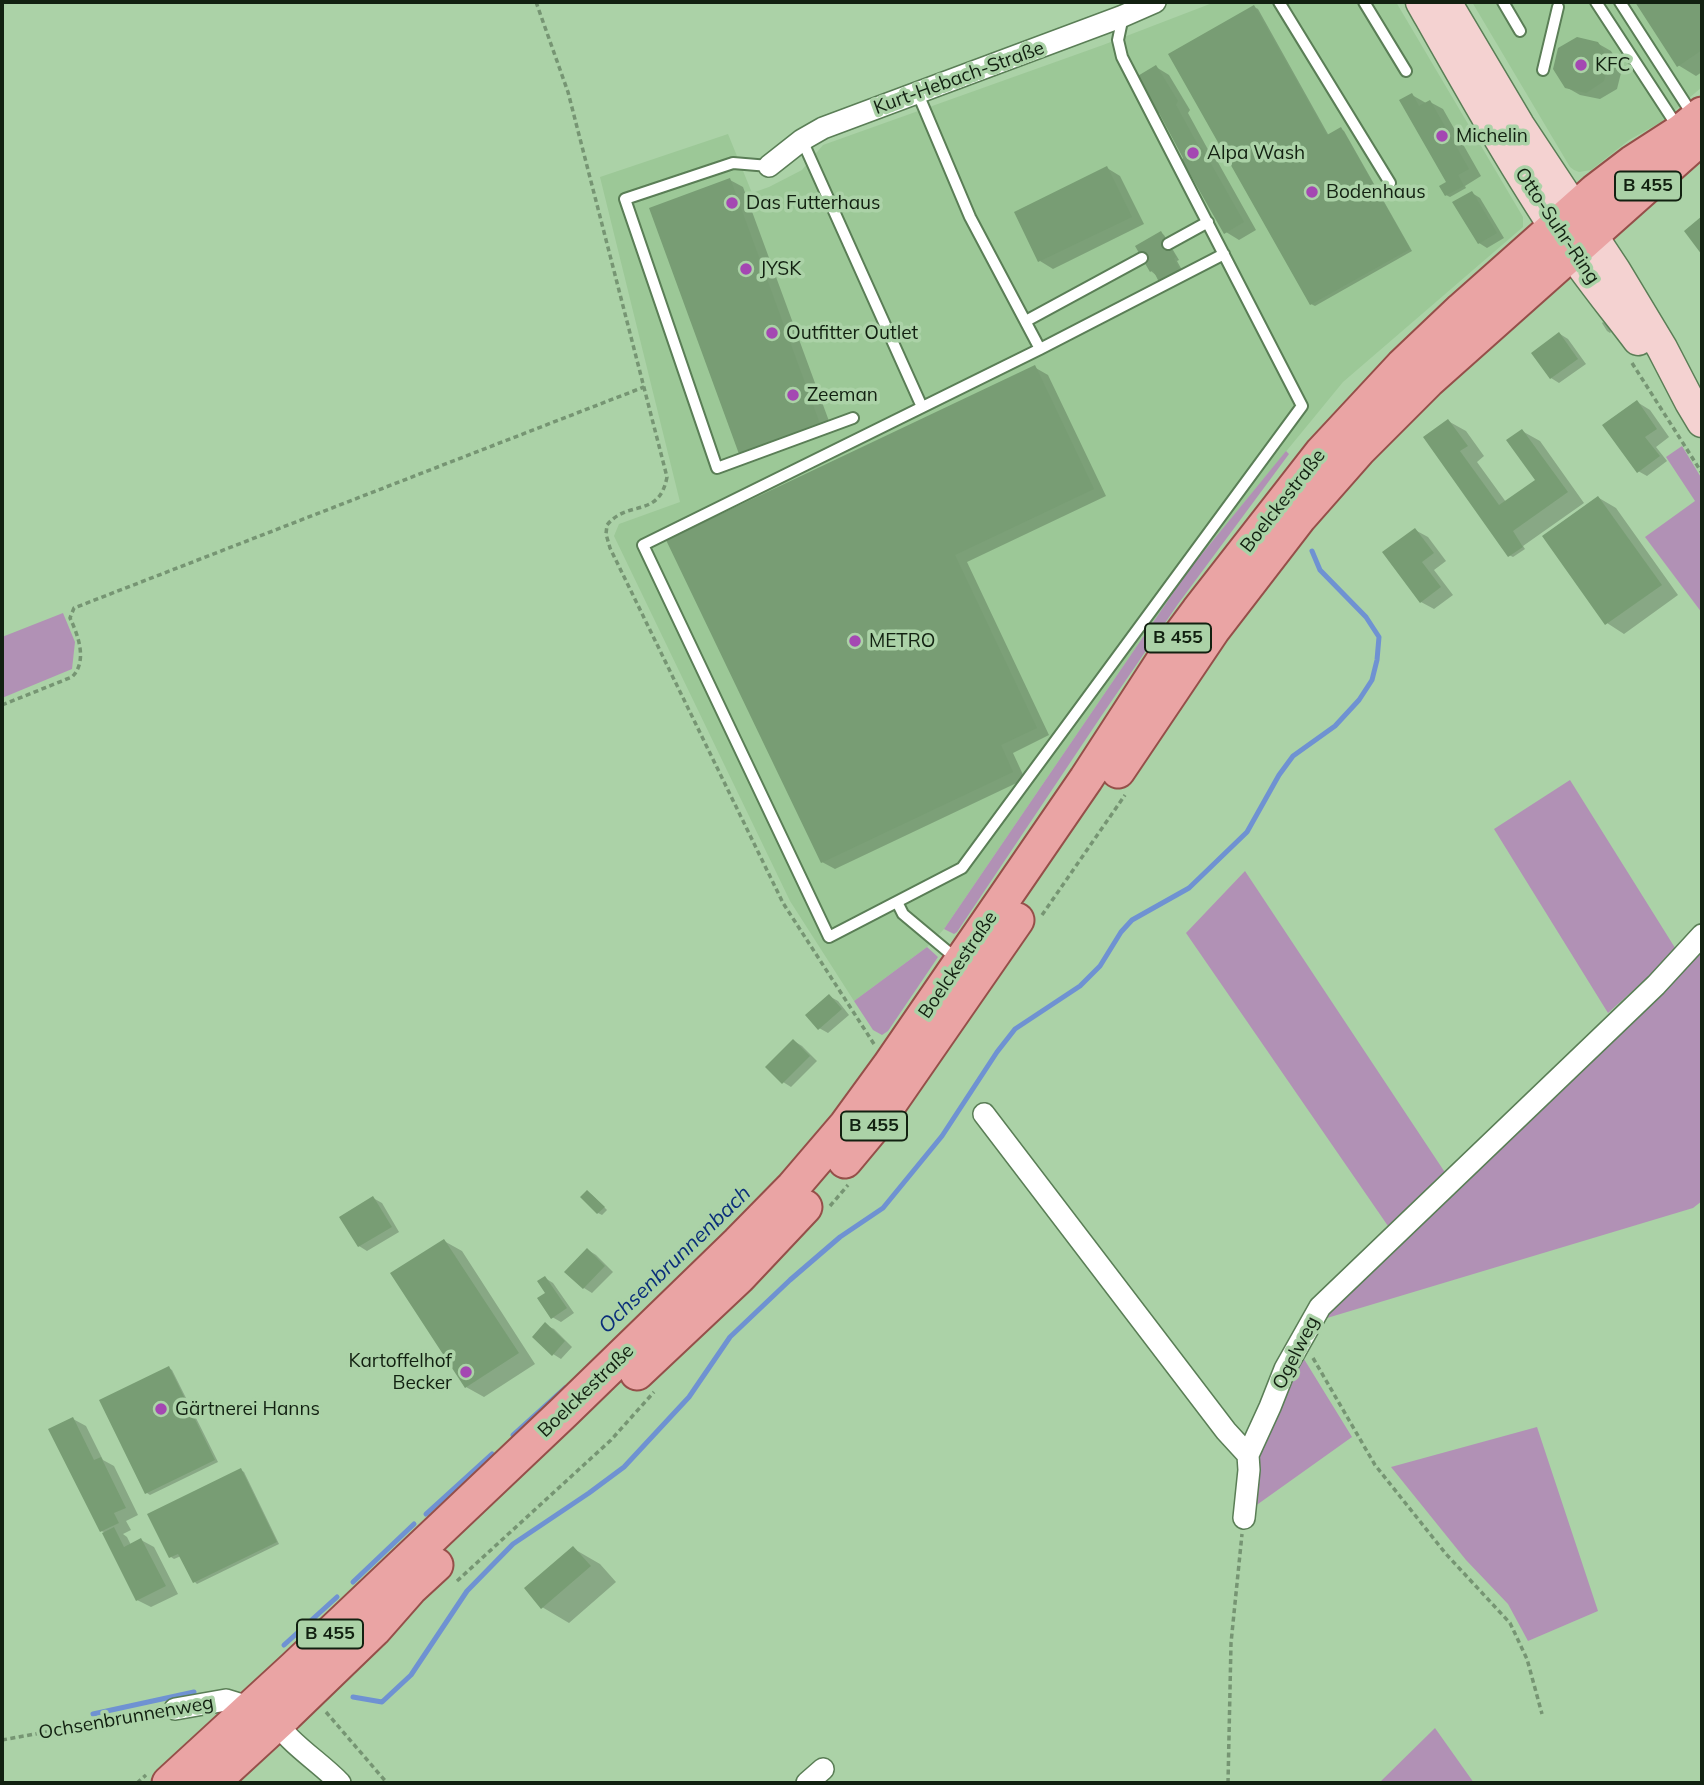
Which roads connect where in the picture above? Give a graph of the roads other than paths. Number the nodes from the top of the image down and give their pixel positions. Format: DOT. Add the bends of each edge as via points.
graph roads {
  1 [pos="1155,2"];
  2 [pos="1279,2"];
  3 [pos="1364,2"];
  4 [pos="1503,2"];
  5 [pos="1596,2"];
  6 [pos="1620,2"];
  7 [pos="1433,4"];
  8 [pos="1558,7"];
  9 [pos="1123,16"];
  10 [pos="1520,31"];
  11 [pos="1543,70"];
  12 [pos="1406,71"];
  13 [pos="918,94"];
  14 [pos="1695,125"];
  15 [pos="802,140"];
  16 [pos="769,166"];
  17 [pos="1390,183"];
  18 [pos="1208,222"];
  19 [pos="1574,231"];
  20 [pos="1168,244"];
  21 [pos="1224,254"];
  22 [pos="1142,258"];
  23 [pos="1026,321"];
  24 [pos="1041,349"];
  25 [pos="922,407"];
  26 [pos="1696,412"];
  27 [pos="853,418"];
  28 [pos="897,902"];
  29 [pos="1702,934"];
  30 [pos="960,962"];
  31 [pos="984,1114"];
  32 [pos="1248,1455"];
  33 [pos="1244,1518"];
  34 [pos="175,1709"];
  35 [pos="268,1712"];
  36 [pos="823,1769"];
  37 [pos="339,1782"];
  38 [pos="169,1783"];
  39 [pos="212,1783"];
  40 [pos="807,1783"];
  1 -- 9 [label="street, Kurt-Hebach-Straße"];
  2 -- 17 [label="lane"];
  3 -- 12 [label="lane"];
  4 -- 10 [label="lane"];
  5 -- 14 [label="lane"];
  6 -- 14 [label="lane"];
  7 -- 19 [label="street, Otto-Suhr-Ring" via="1519,125"];
  8 -- 11 [label="lane"];
  9 -- 13 [label="street, Kurt-Hebach-Straße"];
  9 -- 18 [label="lane" via="1118,40 1122,57"];
  13 -- 15 [label="street, Kurt-Hebach-Straße"];
  13 -- 23 [label="lane" via="970,217"];
  14 -- 19 [label="main road, Boelckestraße / B 455" via="1602,186"];
  15 -- 16 [label="street, Kurt-Hebach-Straße"];
  15 -- 25 [label="lane"];
  16 -- 27 [label="lane" via="733,163 625,199 717,468"];
  18 -- 20 [label="lane"];
  18 -- 21 [label="lane"];
  19 -- 26 [label="street, Otto-Suhr-Ring" via="1662,348"];
  19 -- 30 [label="main road, Boelckestraße / B 455" via="1462,309 1322,452 1175,642"];
  19 -- 35 [label="main road, Boelckestraße / B 455" via="1390,417 1300,517 1213,631 875,1125 814,1197 739,1277 411,1589 374,1630"];
  21 -- 24 [label="lane"];
  21 -- 28 [label="lane" via="1303,406 962,868"];
  22 -- 23 [label="lane"];
  23 -- 24 [label="lane"];
  24 -- 25 [label="lane"];
  25 -- 28 [label="lane" via="643,545 829,937"];
  28 -- 30 [label="lane" via="903,914"];
  29 -- 32 [label="street, Ogelweg" via="1656,985 1320,1307 1285,1369"];
  30 -- 35 [label="main road, Boelckestraße / B 455" via="846,1125 793,1186"];
  31 -- 32 [label="street"];
  32 -- 33 [label="street"];
  34 -- 35 [label="street, Ochsenbrunnenweg" via="226,1700"];
  35 -- 37 [label="street"];
  35 -- 38 [label="main road, Boelckestraße / B 455"];
  35 -- 39 [label="main road, Boelckestraße / B 455"];
  36 -- 40 [label="street"];
}
